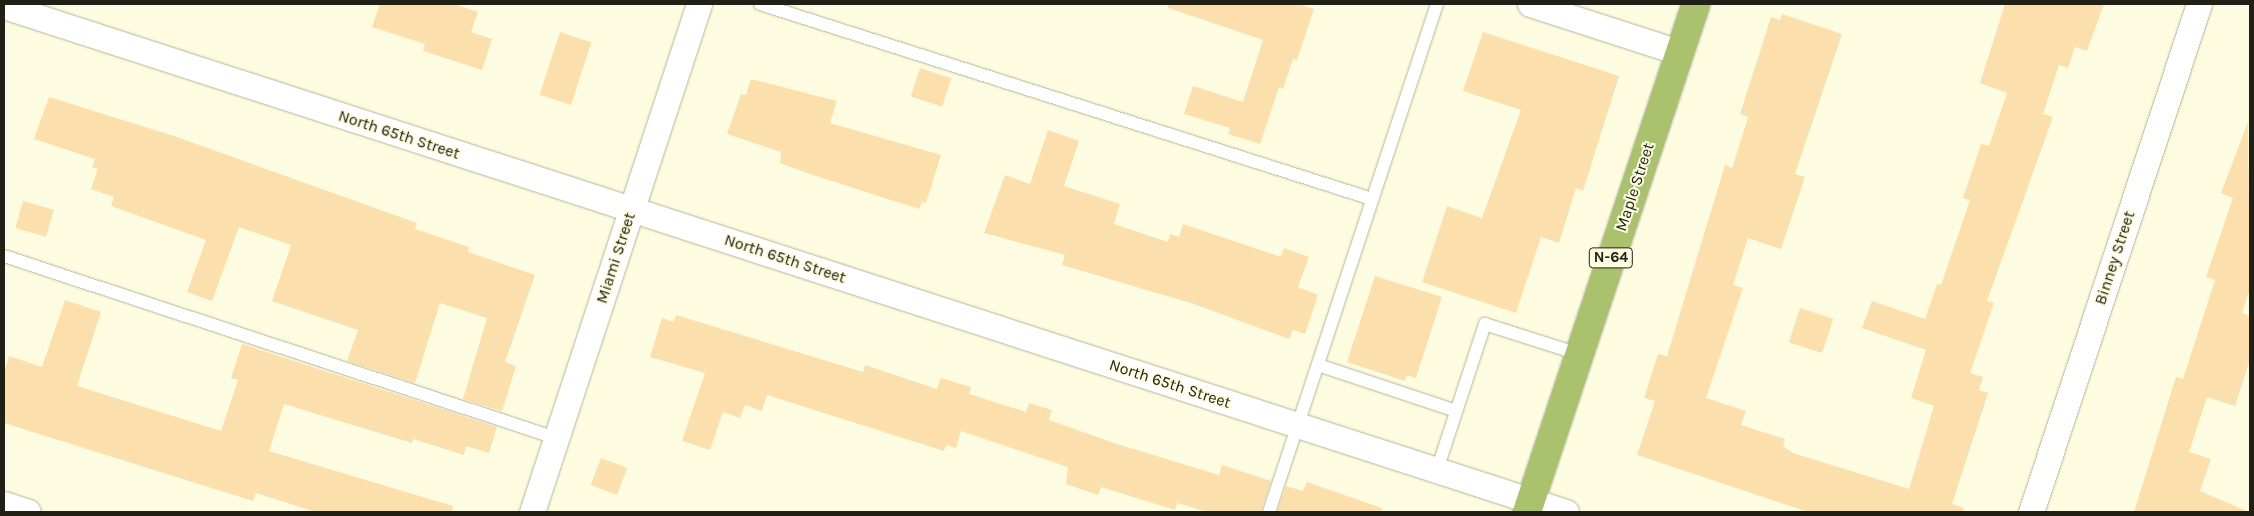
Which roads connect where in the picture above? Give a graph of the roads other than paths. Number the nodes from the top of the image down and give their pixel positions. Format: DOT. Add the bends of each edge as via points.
graph roads {
  1 [pos="699,4"];
  2 [pos="760,4"];
  3 [pos="1437,4"];
  4 [pos="1530,4"];
  5 [pos="1696,4"];
  6 [pos="2199,4"];
  7 [pos="4,6"];
  8 [pos="1679,52"];
  9 [pos="1372,199"];
  10 [pos="632,210"];
  11 [pos="4,256"];
  12 [pos="1579,354"];
  13 [pos="1318,365"];
  14 [pos="1456,411"];
  15 [pos="1298,426"];
  16 [pos="556,438"];
  17 [pos="1437,470"];
  18 [pos="4,504"];
  19 [pos="1528,507"];
  20 [pos="28,512"];
  21 [pos="532,512"];
  22 [pos="1269,512"];
  23 [pos="1566,512"];
  24 [pos="2031,512"];
  1 -- 10 [label="street, Miami Street"];
  2 -- 9 [label="lane"];
  3 -- 9 [label="lane"];
  4 -- 8 [label="street"];
  5 -- 8 [label="main road, Maple Street / N-64"];
  6 -- 24 [label="street, Binney Street"];
  7 -- 10 [label="street, North 65th Street"];
  8 -- 12 [label="main road, Maple Street / N-64"];
  9 -- 13 [label="lane"];
  10 -- 15 [label="street, North 65th Street"];
  10 -- 16 [label="street, Miami Street"];
  11 -- 16 [label="lane"];
  12 -- 14 [label="lane" via="1485,324"];
  12 -- 19 [label="main road, Maple Street / N-64"];
  13 -- 14 [label="lane"];
  13 -- 15 [label="lane"];
  14 -- 17 [label="lane"];
  15 -- 17 [label="street, North 65th Street"];
  15 -- 22 [label="lane"];
  16 -- 21 [label="street, Miami Street"];
  17 -- 19 [label="street, North 65th Street"];
  18 -- 20 [label="street"];
  19 -- 23 [label="street, North 65th Street"];
}
